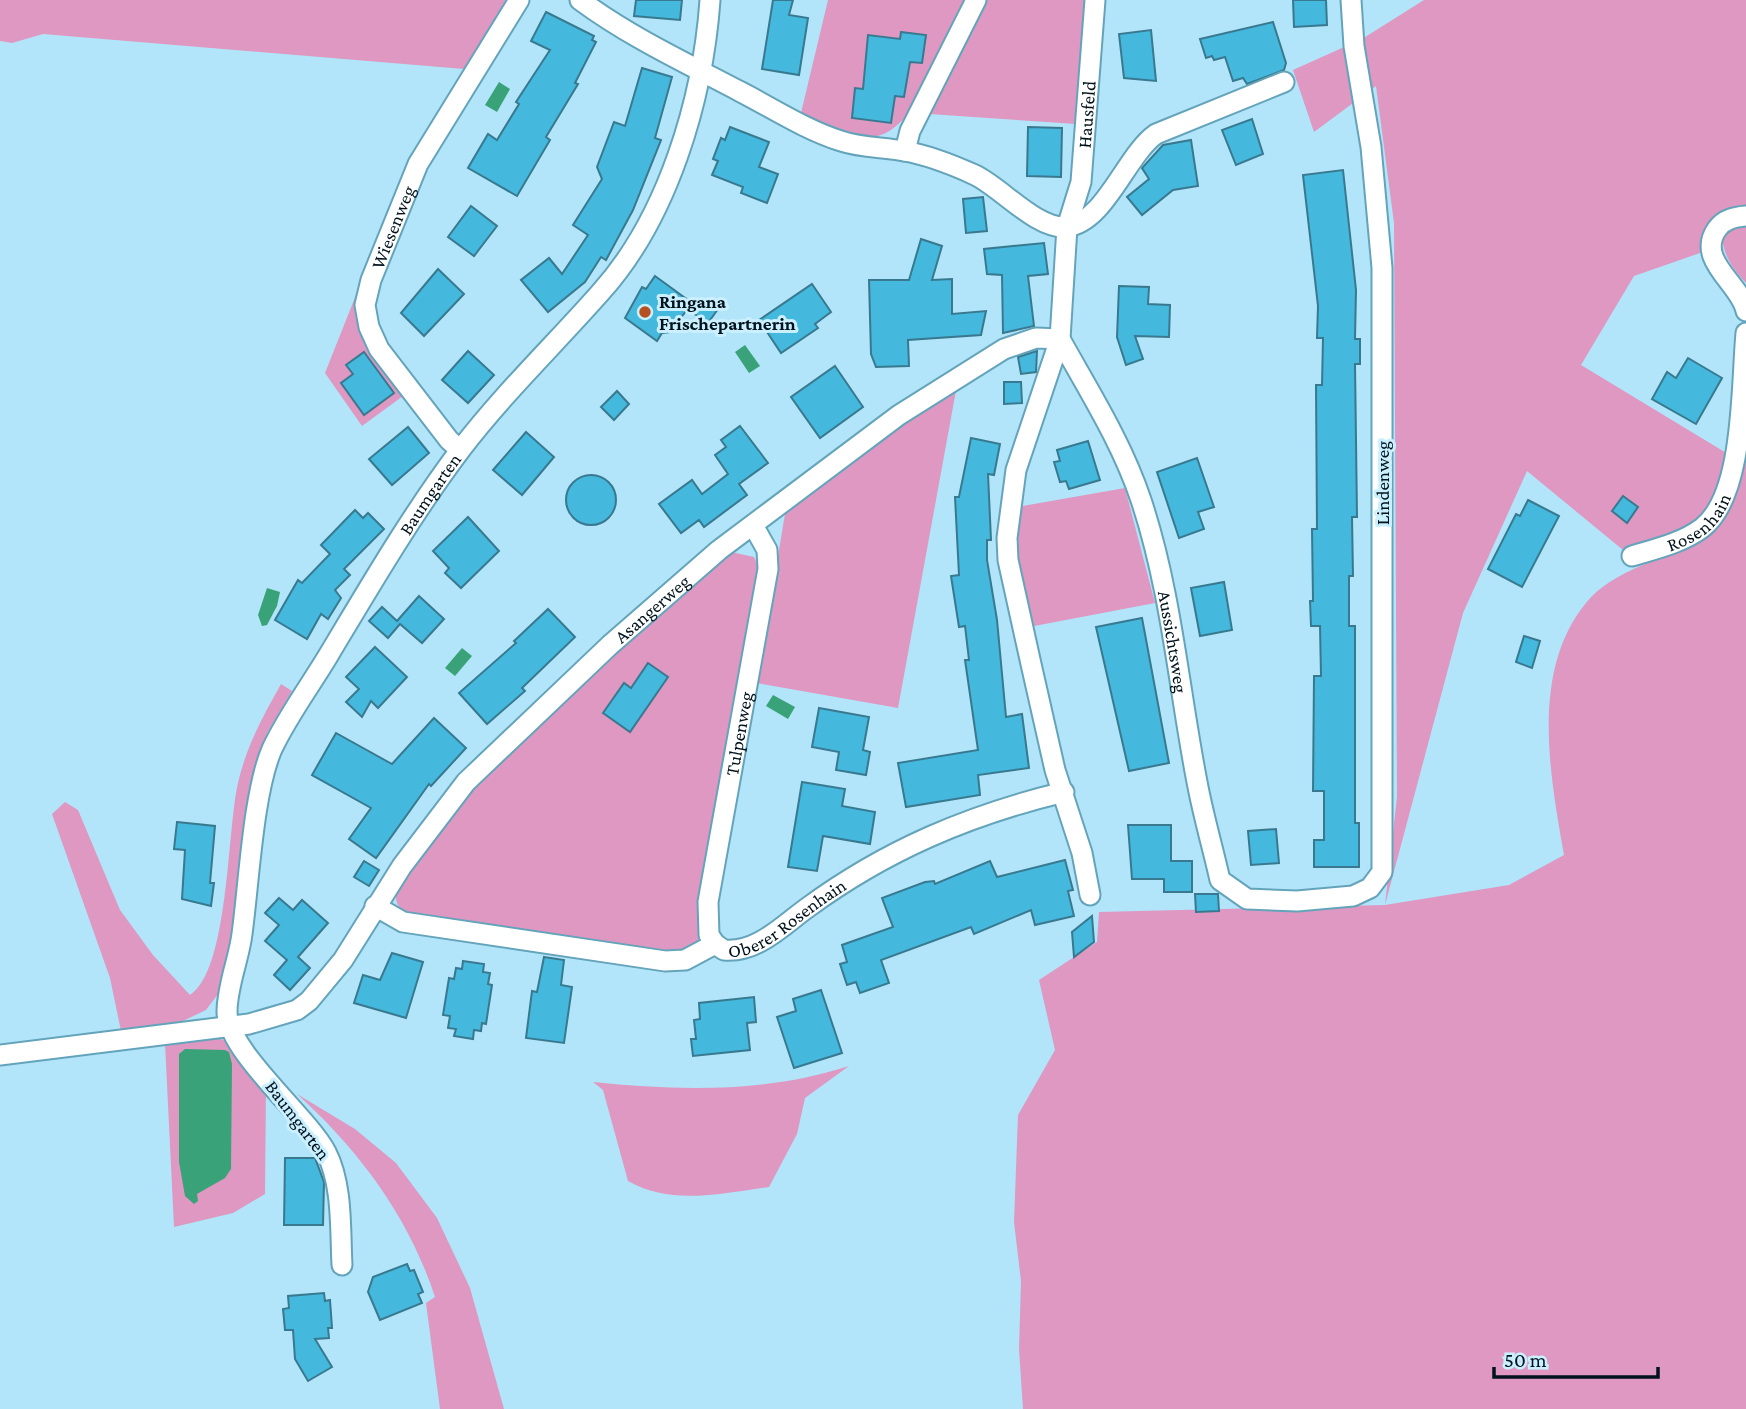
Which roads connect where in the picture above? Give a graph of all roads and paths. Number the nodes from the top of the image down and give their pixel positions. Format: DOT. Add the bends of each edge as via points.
graph roads {
  1 [pos="519,0"];
  2 [pos="580,0"];
  3 [pos="710,0"];
  4 [pos="976,0"];
  5 [pos="1095,0"];
  6 [pos="1351,0"];
  7 [pos="702,72"];
  8 [pos="1284,82"];
  9 [pos="905,151"];
  10 [pos="1746,216"];
  11 [pos="1067,227"];
  12 [pos="1746,311"];
  13 [pos="1746,333"];
  14 [pos="1060,338"];
  15 [pos="460,450"];
  16 [pos="753,525"];
  17 [pos="1632,556"];
  18 [pos="1064,792"];
  19 [pos="1090,895"];
  20 [pos="1297,901"];
  21 [pos="375,906"];
  22 [pos="715,944"];
  23 [pos="229,1027"];
  24 [pos="0,1055"];
  25 [pos="342,1265"];
  1 -- 15 [label="street, Wiesenweg" via="418,164 365,305 379,349"];
  2 -- 7 [label="street" via="619,29"];
  3 -- 7 [label="street, Baumgarten"];
  4 -- 9 [label="street" via="910,131"];
  5 -- 11 [label="street, Hausfeld" via="1081,182"];
  6 -- 20 [label="street, Lindenweg" via="1382,268 1382,872 1370,888 1353,897"];
  7 -- 9 [label="street" via="819,133 863,147"];
  7 -- 15 [label="street, Baumgarten" via="676,160 627,258"];
  8 -- 11 [label="street" via="1156,134 1144,143 1098,207"];
  9 -- 11 [label="street" via="978,177 1041,222"];
  10 -- 12 [label="street" via="1723,222 1711,243 1719,269 1742,295"];
  11 -- 14 [label="street"];
  13 -- 17 [label="street, Rosenhain" via="1735,450 1724,499 1703,527 1687,537"];
  14 -- 16 [label="street, Asangerweg" via="1024,341 981,361 899,415"];
  14 -- 18 [label="street" via="1016,470 1007,538 1028,655"];
  14 -- 20 [label="street, Aussichtsweg" via="1126,460 1141,501 1156,554 1197,785 1220,880 1247,899"];
  15 -- 23 [label="street, Baumgarten" via="369,588 272,750 261,789 239,957 228,1001"];
  16 -- 21 [label="street, Asangerweg" via="610,645 491,756 449,802"];
  16 -- 22 [label="street, Tulpenweg" via="767,550 768,569 708,902 709,935"];
  18 -- 19 [label="street"];
  18 -- 22 [label="street, Oberer Rosenhain" via="989,812 926,836 854,875 751,947 724,950"];
  21 -- 22 [label="street, Oberer Rosenhain" via="403,922 665,961 685,960"];
  21 -- 23 [label="street, Asangerweg" via="343,960 309,1001 283,1016"];
  23 -- 24 [label="street"];
  23 -- 25 [label="street, Baumgarten" via="324,1149 336,1184"];
}
